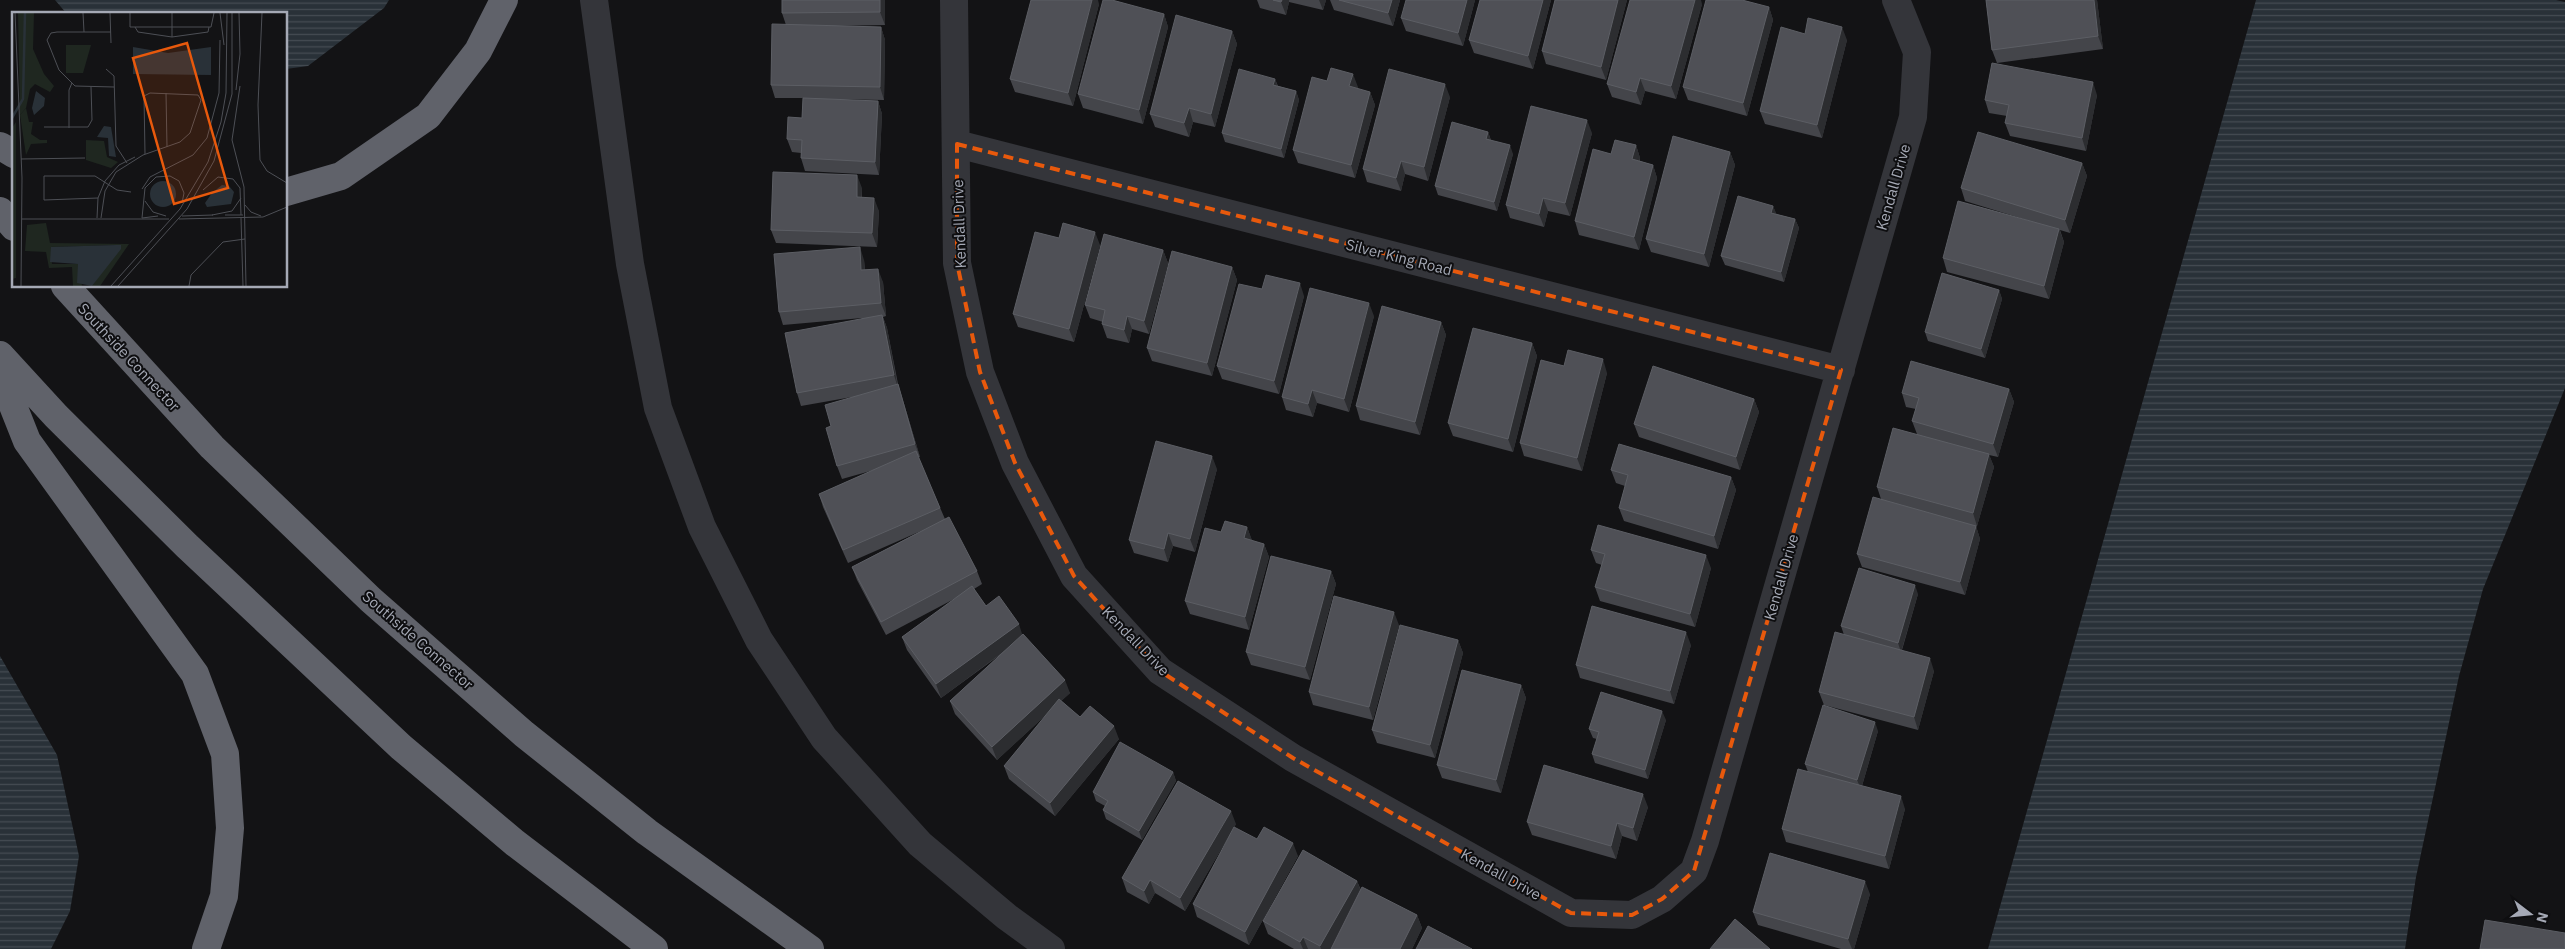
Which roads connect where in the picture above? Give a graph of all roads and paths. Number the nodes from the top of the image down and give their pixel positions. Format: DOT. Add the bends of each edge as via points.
graph roads {
  1 [pos="504,0"];
  2 [pos="594,0"];
  3 [pos="954,0"];
  4 [pos="1896,0"];
  5 [pos="957,144"];
  6 [pos="0,146"];
  7 [pos="12,153"];
  8 [pos="288,191"];
  9 [pos="0,211"];
  10 [pos="12,225"];
  11 [pos="67,288"];
  12 [pos="0,355"];
  13 [pos="1840,370"];
  14 [pos="0,373"];
  15 [pos="206,949"];
  16 [pos="654,949"];
  17 [pos="810,949"];
  18 [pos="1051,949"];
  1 -- 8 [label="highway" via="478,50 428,116 341,176"];
  2 -- 18 [label="street" via="630,264 658,408 702,527 758,640 824,738 920,844 1007,917"];
  3 -- 5 [label="street, Kendall Drive"];
  4 -- 13 [label="street, Kendall Drive" via="1917,52 1913,117"];
  5 -- 13 [label="street, Silver King Road"];
  5 -- 13 [label="street, Kendall Drive" via="957,263 980,372 1015,464 1074,576 1160,671 1293,758 1571,913 1632,915 1662,899 1694,871 1706,841"];
  6 -- 7 [label="highway"];
  9 -- 10 [label="highway"];
  11 -- 17 [label="highway, Southside Connector" via="212,447 372,600 524,734 639,826"];
  12 -- 16 [label="highway" via="56,416 187,546 401,747 514,843"];
  14 -- 15 [label="highway" via="27,441 195,674 225,754 230,828 225,886"];
}
